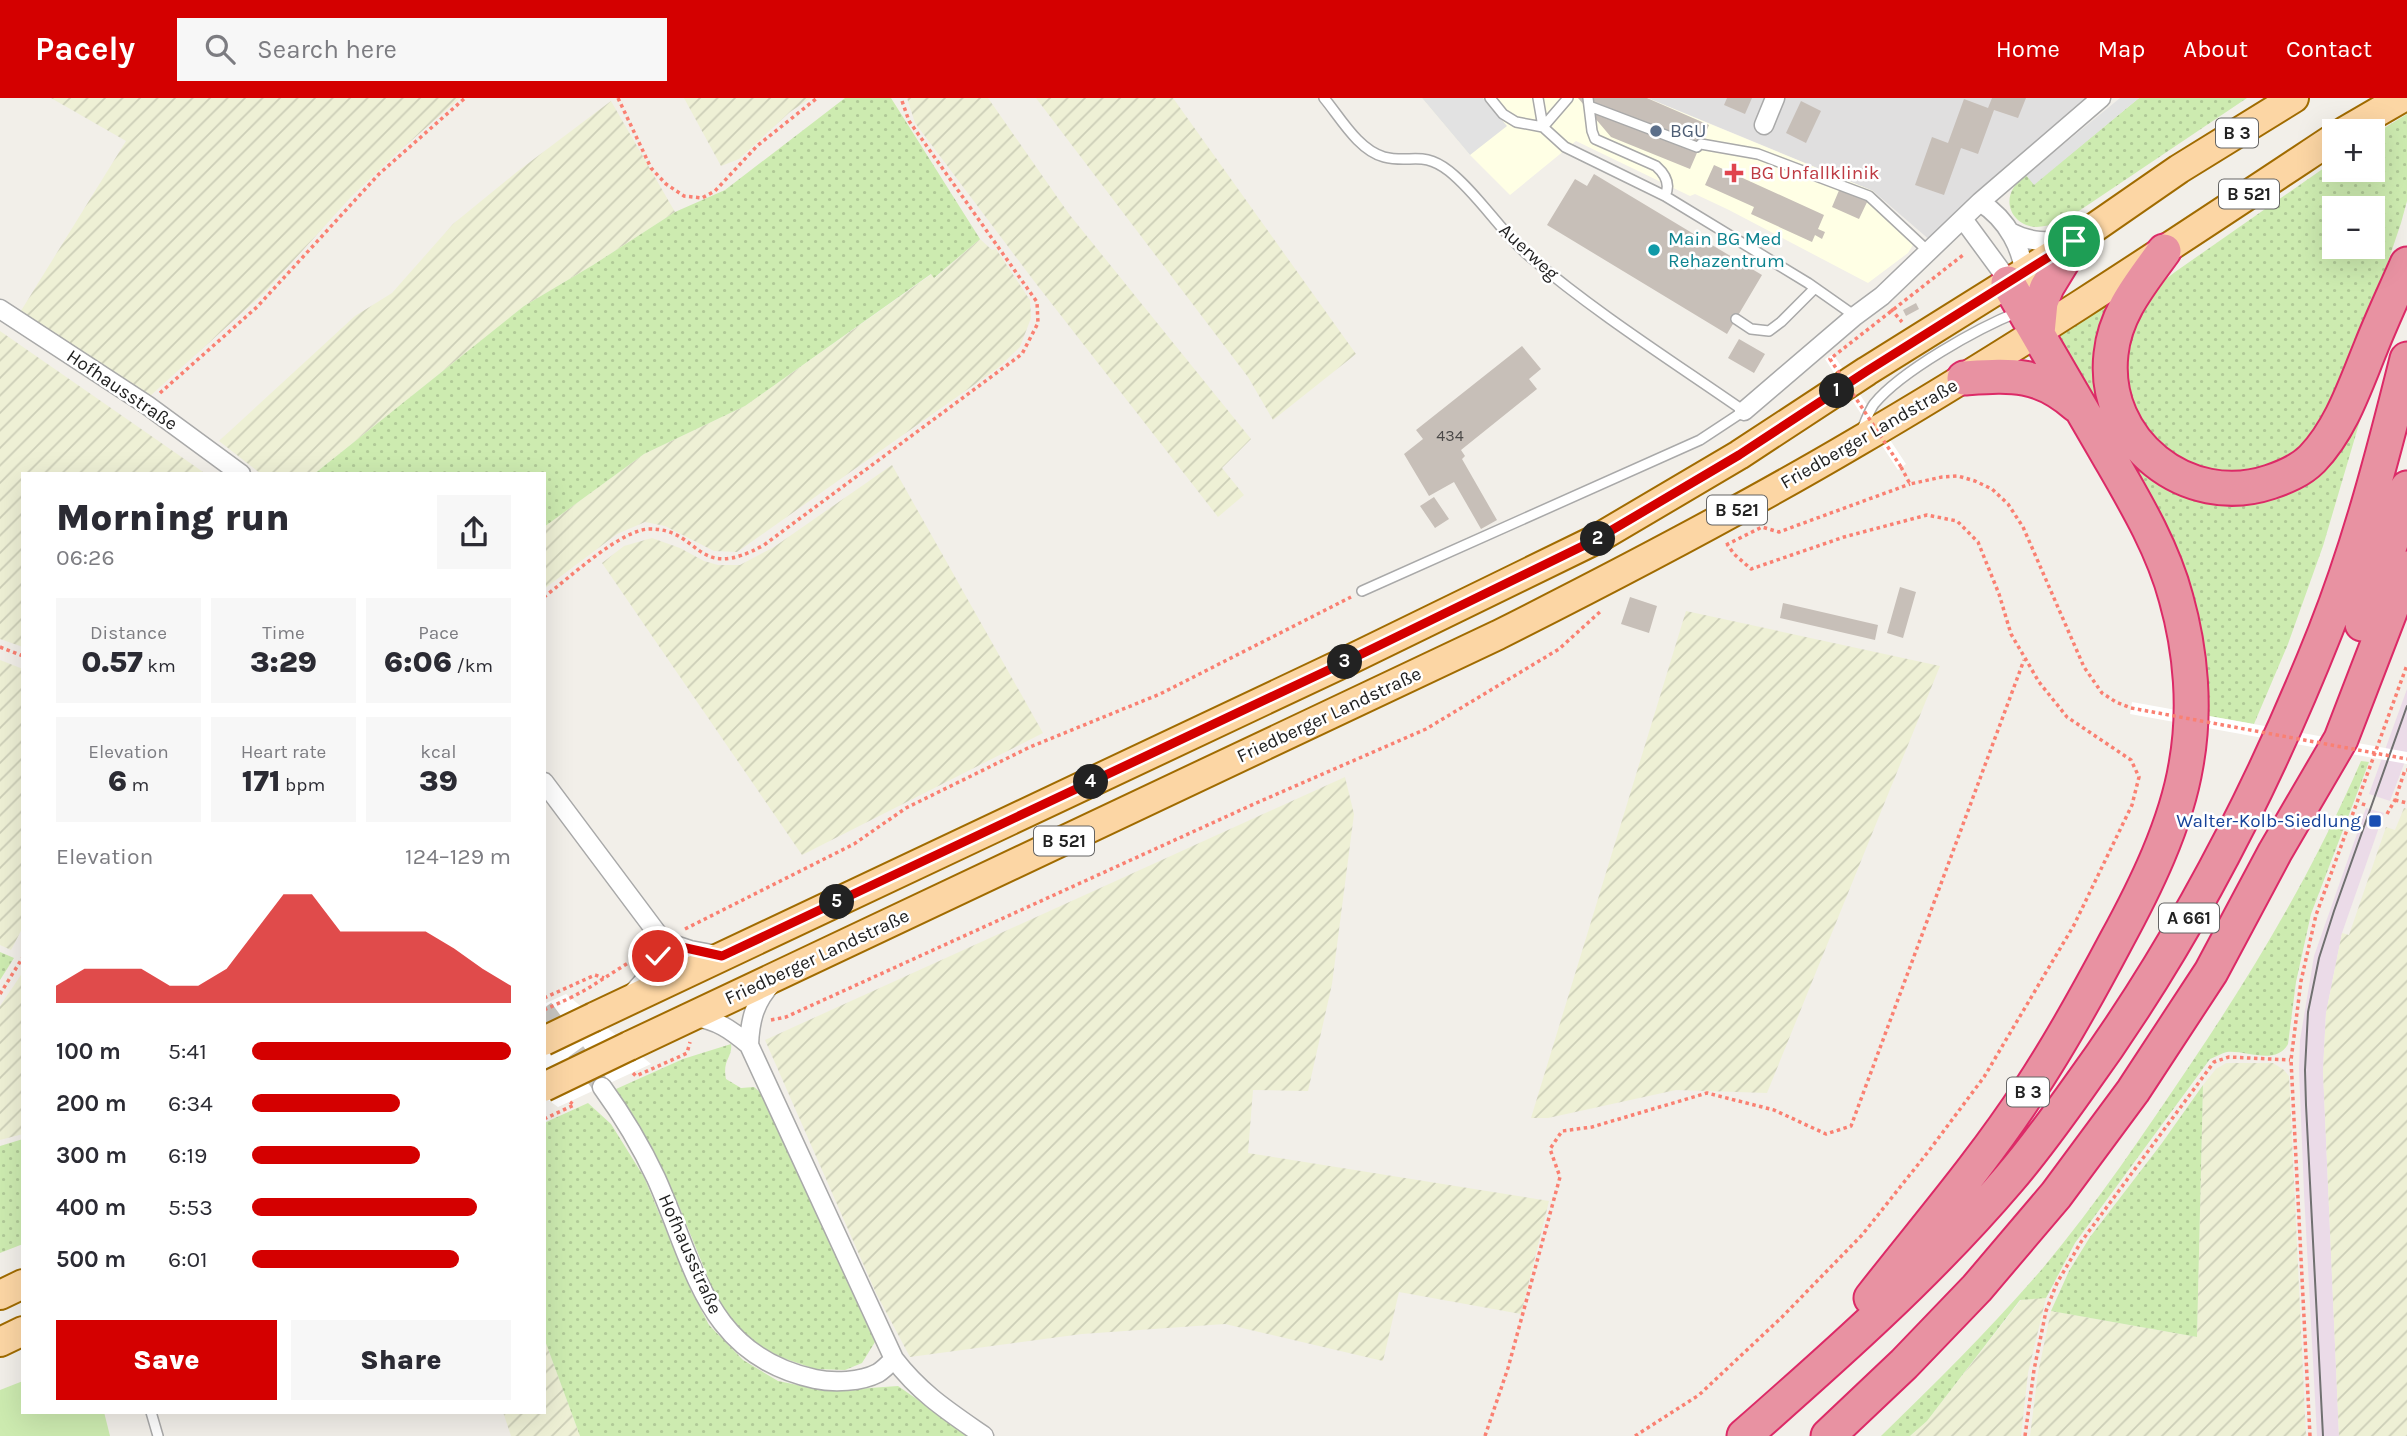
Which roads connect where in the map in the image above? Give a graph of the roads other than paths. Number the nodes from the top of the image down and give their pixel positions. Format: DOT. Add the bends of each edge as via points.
graph roads {
  1 [pos="1324,98"];
  2 [pos="1490,98"];
  3 [pos="1538,98"];
  4 [pos="1568,98"];
  5 [pos="1775,98"];
  6 [pos="2101,98"];
  7 [pos="2294,98"];
  8 [pos="2402,98"];
  9 [pos="1589,102"];
  10 [pos="2366,119"];
  11 [pos="1764,125"];
  12 [pos="1543,127"];
  13 [pos="2322,146"];
  14 [pos="1665,196"];
  15 [pos="1980,202"];
  16 [pos="1963,219"];
  17 [pos="2010,232"];
  18 [pos="2074,241"];
  19 [pos="2164,251"];
  20 [pos="1929,252"];
  21 [pos="2407,264"];
  22 [pos="1814,289"];
  23 [pos="2024,306"];
  24 [pos="0,309"];
  25 [pos="1855,316"];
  26 [pos="1735,319"];
  27 [pos="2407,359"];
  28 [pos="1964,378"];
  29 [pos="1744,411"];
  30 [pos="2082,411"];
  31 [pos="1855,443"];
  32 [pos="238,472"];
  33 [pos="2407,488"];
  34 [pos="2407,568"];
  35 [pos="1362,591"];
  36 [pos="546,785"];
  37 [pos="2275,852"];
  38 [pos="663,940"];
  39 [pos="722,956"];
  40 [pos="778,976"];
  41 [pos="626,1002"];
  42 [pos="691,1028"];
  43 [pos="546,1040"];
  44 [pos="749,1045"];
  45 [pos="546,1086"];
  46 [pos="602,1087"];
  47 [pos="21,1285"];
  48 [pos="0,1295"];
  49 [pos="21,1332"];
  50 [pos="0,1342"];
  51 [pos="894,1359"];
  52 [pos="1807,1380"];
  53 [pos="152,1414"];
  54 [pos="158,1436"];
  55 [pos="984,1436"];
  56 [pos="1744,1436"];
  57 [pos="1828,1436"];
  1 -- 29 [label="lane, Auerweg" via="1368,149 1382,156 1438,162 1556,278"];
  2 -- 12 [label="lane" via="1516,122"];
  3 -- 12 [label="lane"];
  4 -- 12 [label="lane"];
  5 -- 11 [label="street"];
  6 -- 15 [label="street"];
  7 -- 18 [label="main road, B 3"];
  8 -- 10 [label="main road"];
  9 -- 14 [label="lane" via="1595,139 1656,166 1667,182"];
  9 -- 20 [label="lane" via="1699,145 1758,154 1869,196"];
  12 -- 14 [label="lane" via="1565,147"];
  13 -- 19 [label="main road, Friedberger Landstraße / B 521"];
  14 -- 22 [label="lane"];
  15 -- 16 [label="street"];
  15 -- 17 [label="street"];
  16 -- 20 [label="street"];
  16 -- 23 [label="street"];
  17 -- 18 [label="street" via="2036,242"];
  17 -- 23 [label="street" via="2018,248"];
  18 -- 23 [label="highway, B 3" via="2047,287"];
  19 -- 21 [label="highway" via="2133,295 2114,334 2110,374 2117,409 2134,440 2155,462 2184,480 2230,489 2260,486 2296,471 2323,446 2354,390"];
  19 -- 23 [label="main road, Friedberger Landstraße / B 521" via="2091,299"];
  20 -- 25 [label="street"];
  22 -- 25 [label="lane"];
  22 -- 26 [label="lane" via="1769,331 1751,329"];
  23 -- 28 [label="main road, Friedberger Landstraße / B 521"];
  23 -- 30 [label="highway"];
  23 -- 31 [label="lane" via="1910,373 1873,405"];
  23 -- 39 [label="main road, Friedberger Landstraße / B 521" via="1739,455 1595,540"];
  24 -- 32 [label="street, Hofhausstraße" via="147,405"];
  25 -- 29 [label="street"];
  27 -- 52 [label="highway, A 661" via="2382,455 2326,630 2246,811 2174,945 2103,1054 2010,1178 1926,1268"];
  28 -- 30 [label="highway" via="2008,376 2041,381"];
  28 -- 31 [label="main road, Friedberger Landstraße / B 521"];
  29 -- 35 [label="lane" via="1700,440"];
  30 -- 52 [label="highway, B 3" via="2133,498 2176,597 2191,706 2186,768 2177,803 2130,913 2028,1092"];
  31 -- 40 [label="main road, Friedberger Landstraße / B 521" via="1510,629"];
  33 -- 37 [label="highway, A 661" via="2338,691"];
  34 -- 37 [label="highway" via="2341,739"];
  36 -- 38 [label="street"];
  37 -- 57 [label="highway, A 661" via="2211,972 2133,1091 2056,1195 1977,1288"];
  38 -- 39 [label="street"];
  38 -- 41 [label="street" via="649,975"];
  39 -- 41 [label="main road, Friedberger Landstraße / B 521"];
  40 -- 42 [label="main road, Friedberger Landstraße / B 521"];
  40 -- 44 [label="street" via="754,1011"];
  41 -- 43 [label="main road, Friedberger Landstraße / B 521, bridge"];
  42 -- 44 [label="street" via="715,1021"];
  42 -- 45 [label="main road, Friedberger Landstraße / B 521, bridge" via="631,1059"];
  44 -- 51 [label="street"];
  46 -- 51 [label="street, Hofhausstraße" via="635,1136 715,1315 731,1336 754,1355 791,1374 829,1382 878,1373"];
  47 -- 48 [label="main road"];
  49 -- 50 [label="main road"];
  51 -- 55 [label="street" via="911,1382"];
  52 -- 56 [label="highway, A 661"];
  53 -- 54 [label="lane"];
}
